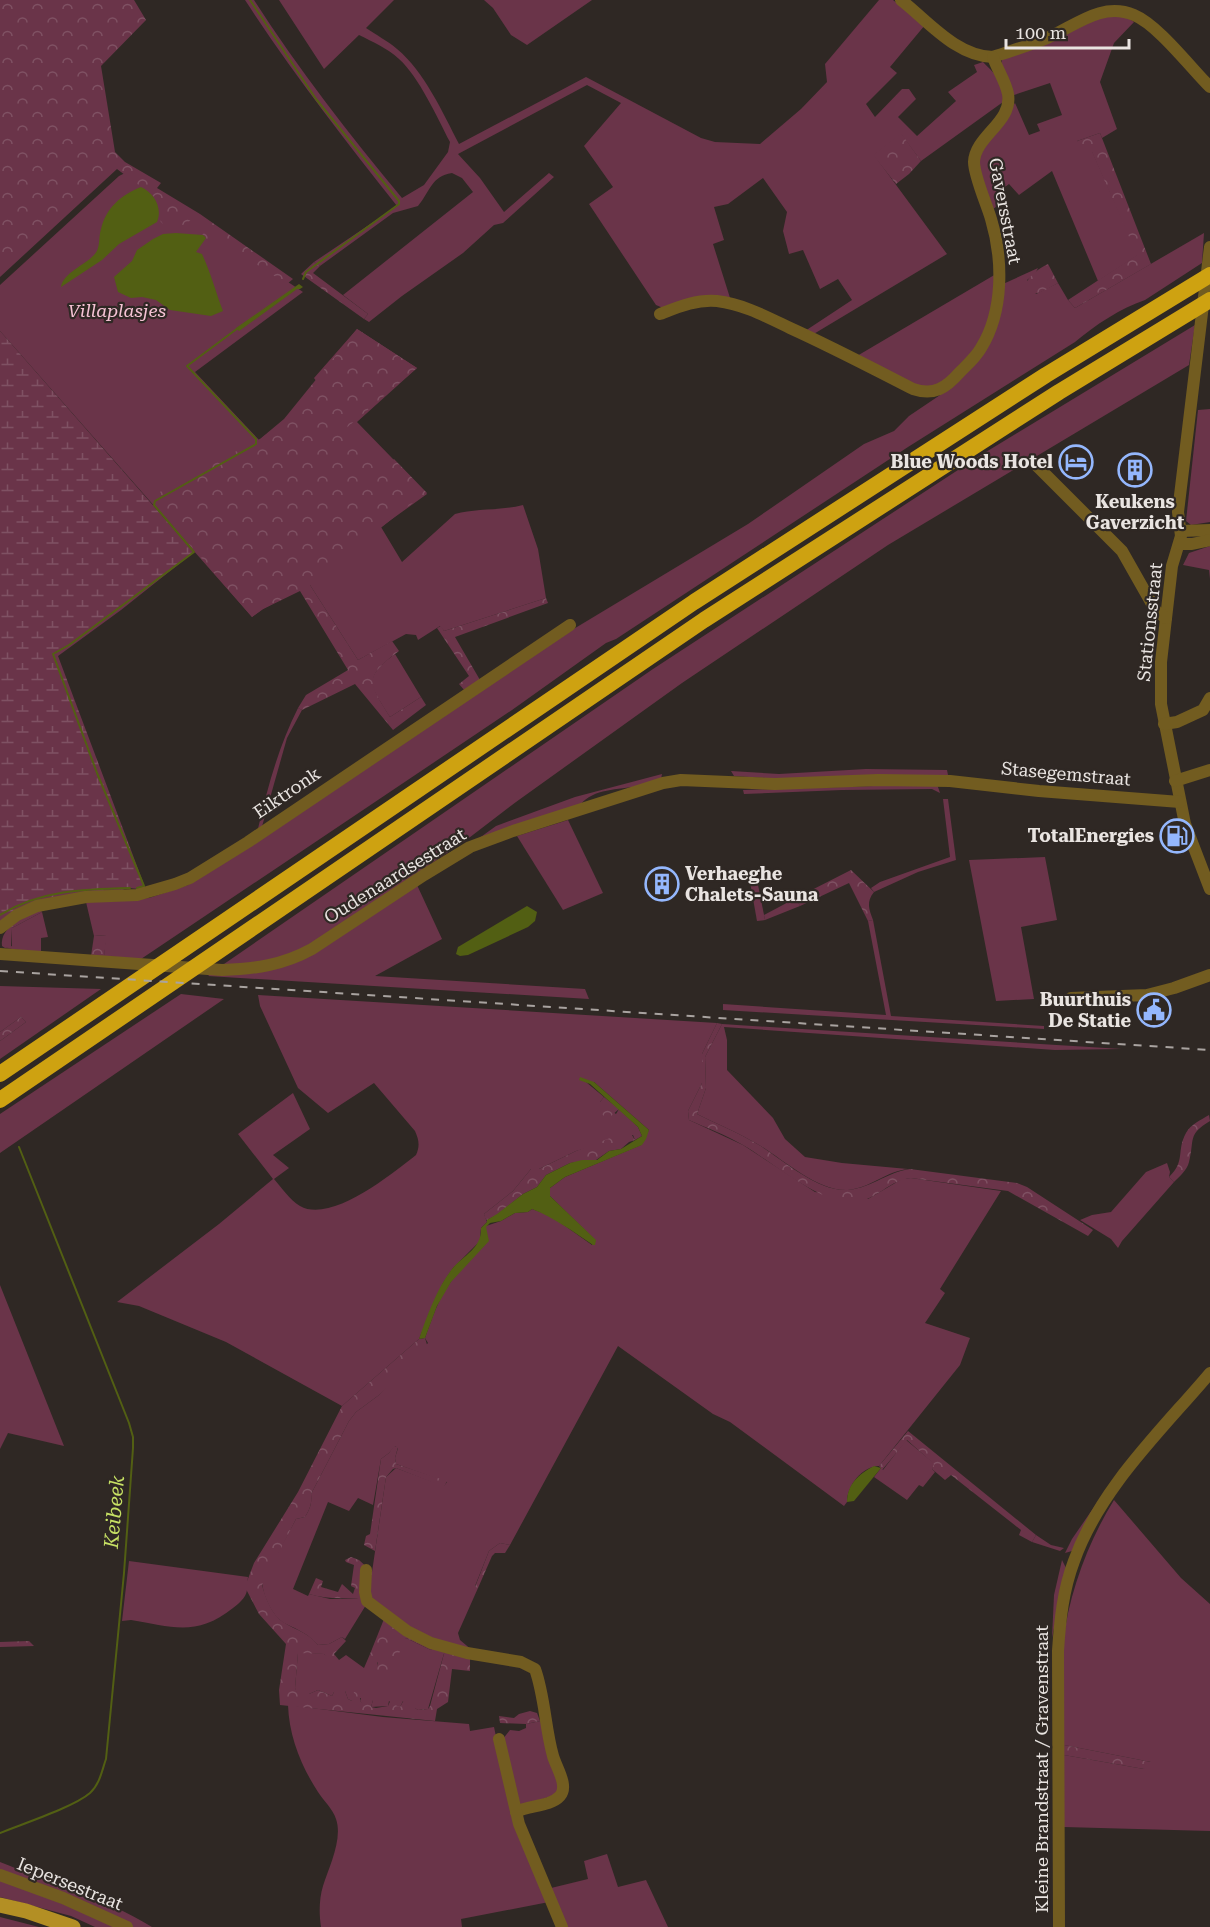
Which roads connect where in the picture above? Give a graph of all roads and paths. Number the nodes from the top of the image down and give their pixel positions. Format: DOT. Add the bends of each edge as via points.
graph roads {
  1 [pos="900,0"];
  2 [pos="993,57"];
  3 [pos="1210,87"];
  4 [pos="1210,247"];
  5 [pos="1210,275"];
  6 [pos="1210,300"];
  7 [pos="660,314"];
  8 [pos="1034,463"];
  9 [pos="1210,530"];
  10 [pos="1181,538"];
  11 [pos="1210,540"];
  12 [pos="1166,618"];
  13 [pos="570,625"];
  14 [pos="1210,698"];
  15 [pos="1164,724"];
  16 [pos="1210,770"];
  17 [pos="950,781"];
  18 [pos="1175,781"];
  19 [pos="1180,802"];
  20 [pos="1210,889"];
  21 [pos="0,928"];
  22 [pos="0,954"];
  23 [pos="1210,975"];
  24 [pos="1071,998"];
  25 [pos="0,1074"];
  26 [pos="0,1100"];
  27 [pos="1210,1373"];
  28 [pos="366,1570"];
  29 [pos="499,1738"];
  30 [pos="516,1812"];
  31 [pos="0,1875"];
  32 [pos="0,1905"];
  33 [pos="73,1927"];
  34 [pos="127,1927"];
  35 [pos="562,1927"];
  36 [pos="1059,1927"];
  1 -- 2 [label="street" via="966,51"];
  2 -- 3 [label="street" via="1044,40 1098,12 1120,11 1135,15 1150,26"];
  2 -- 7 [label="street, Gaversstraat" via="1006,87 1008,104 976,152 974,164 992,224 1000,281 994,314 981,348 949,385 924,393 913,389 837,350 731,304 699,302"];
  4 -- 10 [label="street, Stationsstraat" via="1178,512"];
  5 -- 25 [label="highway" via="1046,375 694,602"];
  6 -- 26 [label="highway" via="704,620"];
  8 -- 12 [label="street" via="1122,551 1156,611"];
  9 -- 10 [label="street"];
  10 -- 11 [label="street" via="1191,544"];
  10 -- 12 [label="street, Stationsstraat" via="1172,566"];
  12 -- 15 [label="street, Stationsstraat" via="1160,681"];
  13 -- 21 [label="street, Eiktronk" via="190,878 137,896 86,897 37,906"];
  14 -- 15 [label="street" via="1203,710"];
  15 -- 18 [label="street, Stationsstraat"];
  16 -- 18 [label="street"];
  17 -- 19 [label="street, Stasegemstraat"];
  17 -- 22 [label="street, Oudenaardsestraat" via="775,784 681,780 641,788 470,847 312,949 296,958 255,969"];
  18 -- 19 [label="street, Stationsstraat"];
  19 -- 20 [label="street, Stationsstraat"];
  23 -- 24 [label="street" via="1147,995"];
  27 -- 36 [label="street, Kleine Brandstraat / Gravenstraat" via="1125,1473 1094,1518 1074,1560 1062,1604 1058,1651"];
  28 -- 30 [label="street" via="367,1601 406,1631 431,1643 520,1662 535,1669 563,1790 554,1800"];
  29 -- 30 [label="street"];
  30 -- 35 [label="street"];
  31 -- 34 [label="street, Iepersestraat"];
  32 -- 33 [label="main road"];
}
